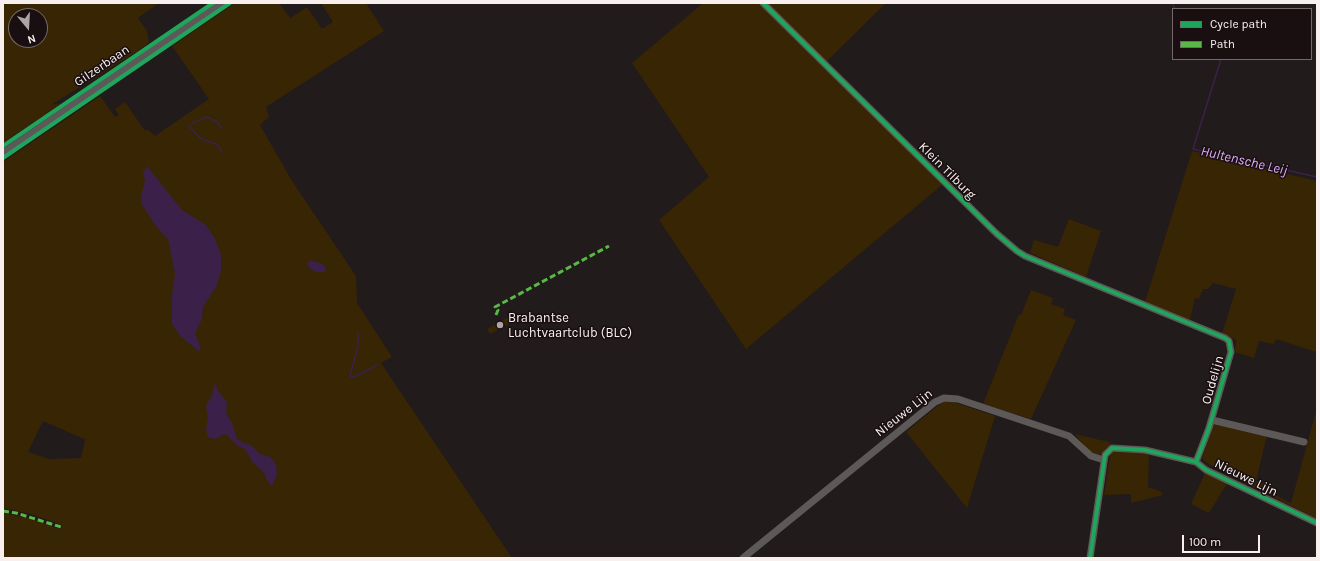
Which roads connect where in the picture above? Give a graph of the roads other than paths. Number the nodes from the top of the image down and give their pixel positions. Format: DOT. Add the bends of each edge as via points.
graph roads {
  1 [pos="222,3"];
  2 [pos="763,3"];
  3 [pos="3,153"];
  4 [pos="1148,307"];
  5 [pos="1212,420"];
  6 [pos="1304,442"];
  7 [pos="1104,460"];
  8 [pos="1196,462"];
  9 [pos="1317,523"];
  10 [pos="743,558"];
  11 [pos="1090,558"];
  1 -- 3 [label="street, Gilzerbaan"];
  2 -- 4 [label="street, Klein Tilburg" via="1009,245 1025,256"];
  4 -- 5 [label="street, Oudelijn" via="1229,341 1231,352"];
  5 -- 6 [label="street"];
  5 -- 8 [label="street, Oudelijn"];
  7 -- 8 [label="street, Nieuwe Lijn" via="1107,451 1118,447"];
  7 -- 10 [label="street, Nieuwe Lijn" via="1091,456 1069,436 958,399 944,398 935,402"];
  7 -- 11 [label="street"];
  8 -- 9 [label="street, Nieuwe Lijn" via="1206,470"];
}
